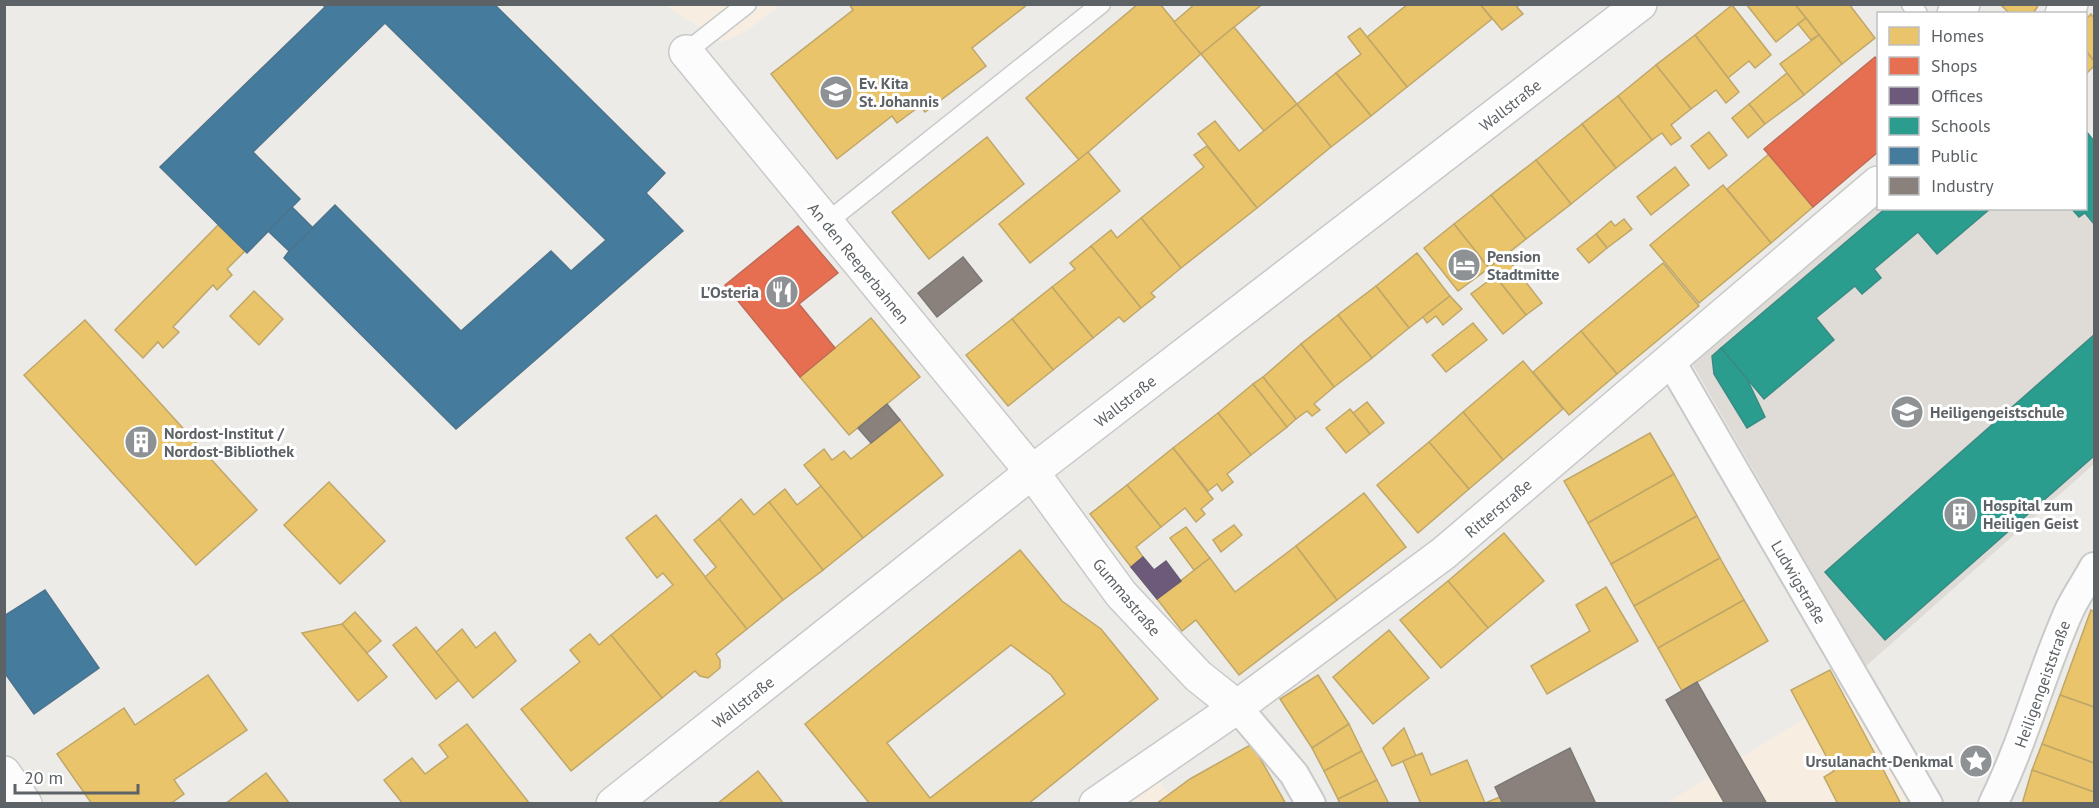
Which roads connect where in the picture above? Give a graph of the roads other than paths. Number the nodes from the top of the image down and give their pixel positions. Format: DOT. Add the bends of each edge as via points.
graph roads {
  1 [pos="747,4"];
  2 [pos="1101,4"];
  3 [pos="1640,4"];
  4 [pos="686,52"];
  5 [pos="1877,184"];
  6 [pos="826,223"];
  7 [pos="1670,360"];
  8 [pos="1032,472"];
  9 [pos="2094,567"];
  10 [pos="1237,707"];
  11 [pos="4,773"];
  12 [pos="26,804"];
  13 [pos="613,804"];
  14 [pos="1096,804"];
  15 [pos="1311,804"];
  16 [pos="1928,804"];
  17 [pos="1993,804"];
  1 -- 4 [label="lane"];
  2 -- 6 [label="lane"];
  3 -- 8 [label="street, Wallstraße"];
  4 -- 6 [label="street, An den Reeperbahnen"];
  5 -- 7 [label="street, Ritterstraße"];
  6 -- 8 [label="street, An den Reeperbahnen"];
  7 -- 10 [label="street, Ritterstraße" via="1444,553"];
  7 -- 16 [label="street, Ludwigstraße"];
  8 -- 10 [label="street, Gummastraße" via="1120,594 1198,676"];
  8 -- 13 [label="street, Wallstraße"];
  9 -- 17 [label="street, Heiligengeiststraße" via="2070,609 2015,757"];
  10 -- 14 [label="street, Ritterstraße"];
  10 -- 15 [label="street" via="1294,774"];
  11 -- 12 [label="street"];
}
